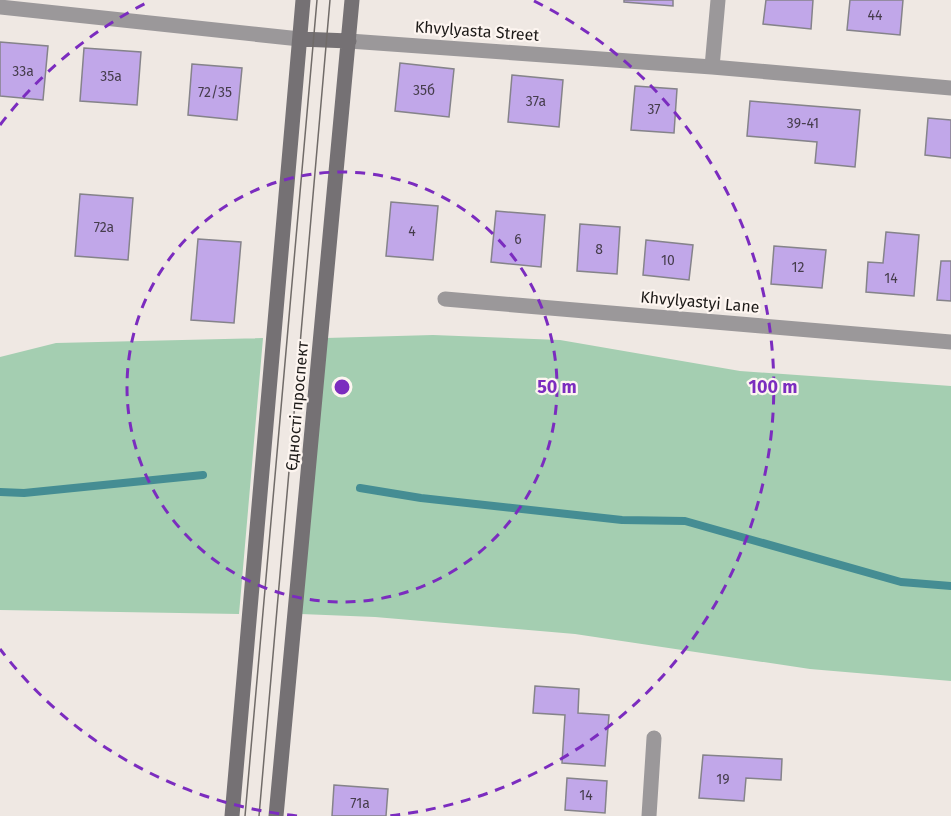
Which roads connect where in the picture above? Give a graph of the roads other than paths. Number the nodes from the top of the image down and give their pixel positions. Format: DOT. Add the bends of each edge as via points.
graph roads {
  1 [pos="303,0"];
  2 [pos="352,0"];
  3 [pos="718,0"];
  4 [pos="0,7"];
  5 [pos="300,39"];
  6 [pos="349,41"];
  7 [pos="712,67"];
  8 [pos="951,88"];
  9 [pos="445,299"];
  10 [pos="951,342"];
  11 [pos="654,738"];
  12 [pos="232,816"];
  13 [pos="276,816"];
  14 [pos="649,816"];
  1 -- 5 [label="main road, Єдності проспект"];
  2 -- 6 [label="main road, Єдності проспект"];
  3 -- 7 [label="street"];
  4 -- 5 [label="street, Khvylyasta Street"];
  5 -- 6 [label="main road, Khvylyasta Street"];
  5 -- 12 [label="main road, Єдності проспект"];
  6 -- 7 [label="street, Khvylyasta Street"];
  6 -- 13 [label="main road, Єдності проспект"];
  7 -- 8 [label="street, Khvylyasta Street"];
  9 -- 10 [label="street, Khvylyastyi Lane"];
  11 -- 14 [label="street"];
}
